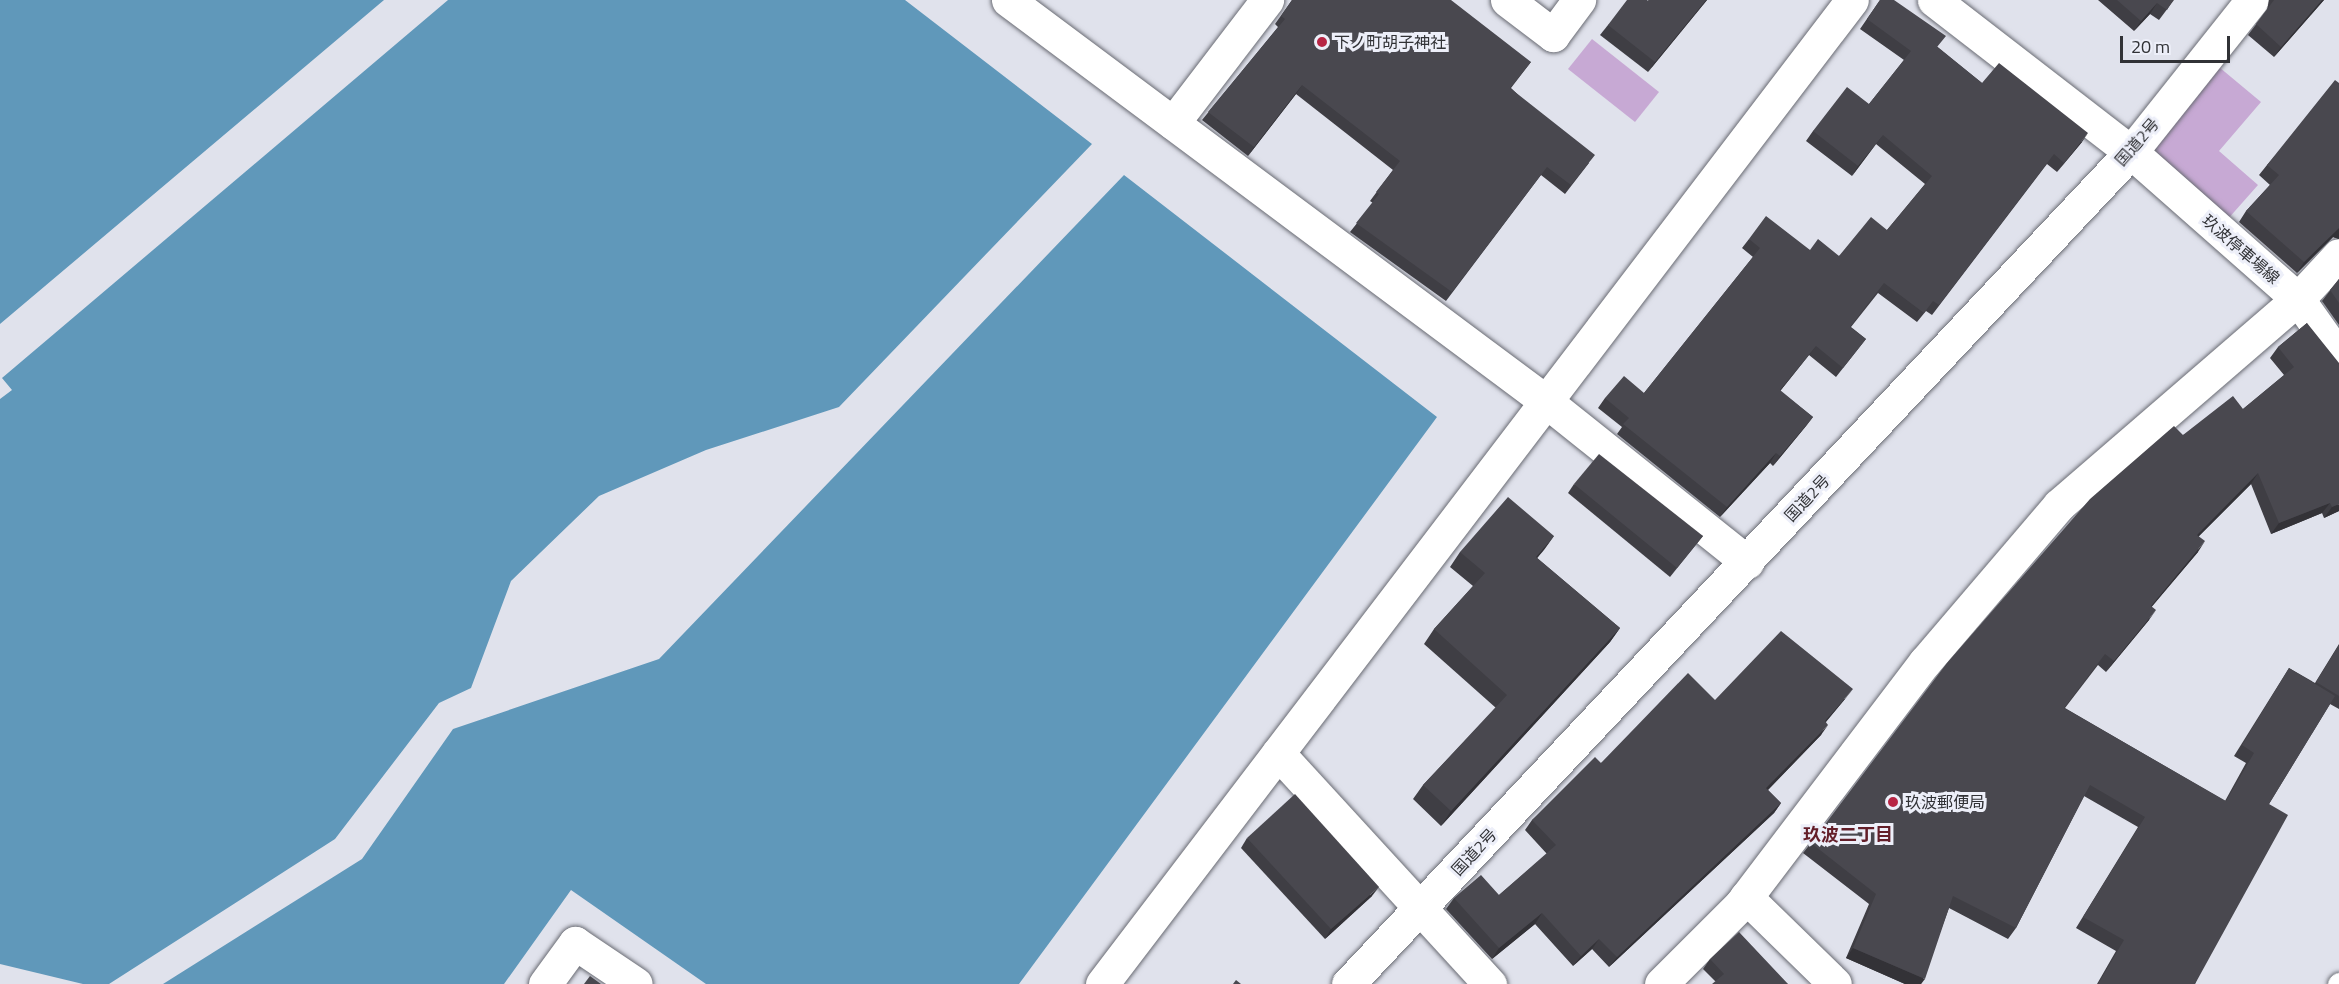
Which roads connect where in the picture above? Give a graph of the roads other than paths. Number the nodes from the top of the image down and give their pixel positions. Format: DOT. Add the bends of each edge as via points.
graph roads {
  1 [pos="1008,0"];
  2 [pos="1267,0"];
  3 [pos="1507,0"];
  4 [pos="1579,0"];
  5 [pos="1852,0"];
  6 [pos="1934,0"];
  7 [pos="2252,0"];
  8 [pos="1173,123"];
  9 [pos="2131,152"];
  10 [pos="2339,255"];
  11 [pos="2298,299"];
  12 [pos="2339,357"];
  13 [pos="1548,403"];
  14 [pos="1747,562"];
  15 [pos="1278,753"];
  16 [pos="1746,897"];
  17 [pos="1420,908"];
  18 [pos="545,984"];
  19 [pos="636,984"];
  20 [pos="1102,984"];
  21 [pos="1348,984"];
  22 [pos="1491,984"];
  23 [pos="1661,984"];
  24 [pos="1834,984"];
  1 -- 8 [label="main road"];
  2 -- 8 [label="main road"];
  3 -- 4 [label="main road" via="1553,34"];
  5 -- 13 [label="main road"];
  6 -- 9 [label="main road, 玖波停車場線"];
  7 -- 9 [label="main road, 国道2号"];
  8 -- 13 [label="main road"];
  9 -- 11 [label="main road, 玖波停車場線"];
  9 -- 14 [label="main road, 国道2号"];
  10 -- 11 [label="main road"];
  11 -- 12 [label="main road, 玖波停車場線"];
  11 -- 16 [label="main road" via="2059,505 1925,662"];
  13 -- 14 [label="main road"];
  13 -- 15 [label="main road"];
  14 -- 17 [label="main road, 国道2号"];
  15 -- 17 [label="main road"];
  15 -- 20 [label="main road"];
  16 -- 23 [label="main road"];
  16 -- 24 [label="main road"];
  17 -- 21 [label="main road, 国道2号"];
  17 -- 22 [label="main road"];
  18 -- 19 [label="main road" via="574,943"];
}
